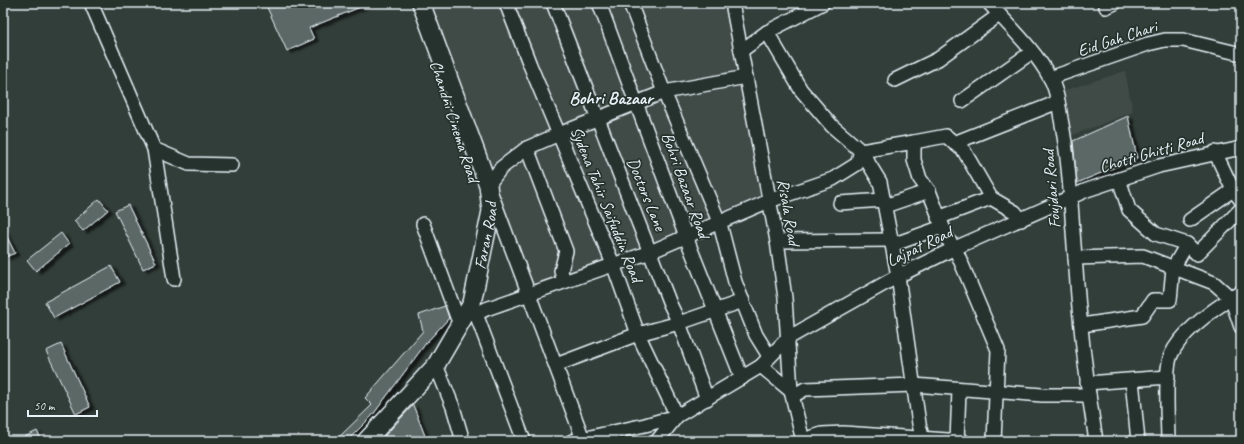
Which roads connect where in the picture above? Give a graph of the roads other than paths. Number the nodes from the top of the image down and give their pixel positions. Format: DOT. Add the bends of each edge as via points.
graph roads {
  1 [pos="91,3"];
  2 [pos="415,3"];
  3 [pos="421,3"];
  4 [pos="506,3"];
  5 [pos="553,3"];
  6 [pos="599,3"];
  7 [pos="630,3"];
  8 [pos="732,3"];
  9 [pos="823,3"];
  10 [pos="989,3"];
  11 [pos="999,15"];
  12 [pos="767,32"];
  13 [pos="741,51"];
  14 [pos="1032,52"];
  15 [pos="1241,54"];
  16 [pos="746,77"];
  17 [pos="1050,78"];
  18 [pos="895,80"];
  19 [pos="664,92"];
  20 [pos="636,102"];
  21 [pos="962,102"];
  22 [pos="1058,102"];
  23 [pos="597,119"];
  24 [pos="559,134"];
  25 [pos="914,142"];
  26 [pos="954,143"];
  27 [pos="526,148"];
  28 [pos="1241,148"];
  29 [pos="154,149"];
  30 [pos="861,151"];
  31 [pos="1215,152"];
  32 [pos="232,165"];
  33 [pos="1119,179"];
  34 [pos="488,185"];
  35 [pos="929,191"];
  36 [pos="1237,195"];
  37 [pos="1072,197"];
  38 [pos="991,198"];
  39 [pos="770,201"];
  40 [pos="840,203"];
  41 [pos="884,203"];
  42 [pos="1241,209"];
  43 [pos="1021,220"];
  44 [pos="1190,220"];
  45 [pos="940,223"];
  46 [pos="423,224"];
  47 [pos="720,224"];
  48 [pos="686,237"];
  49 [pos="777,241"];
  50 [pos="892,242"];
  51 [pos="1187,244"];
  52 [pos="955,248"];
  53 [pos="650,252"];
  54 [pos="1075,258"];
  55 [pos="614,264"];
  56 [pos="1173,268"];
  57 [pos="898,276"];
  58 [pos="174,280"];
  59 [pos="564,280"];
  60 [pos="530,294"];
  61 [pos="1236,295"];
  62 [pos="743,301"];
  63 [pos="474,309"];
  64 [pos="714,310"];
  65 [pos="457,317"];
  66 [pos="680,323"];
  67 [pos="1082,325"];
  68 [pos="1241,327"];
  69 [pos="638,334"];
  70 [pos="788,338"];
  71 [pos="765,361"];
  72 [pos="436,364"];
  73 [pos="556,365"];
  74 [pos="1168,377"];
  75 [pos="742,378"];
  76 [pos="1132,380"];
  77 [pos="914,385"];
  78 [pos="1088,389"];
  79 [pos="959,390"];
  80 [pos="997,391"];
  81 [pos="792,394"];
  82 [pos="707,399"];
  83 [pos="677,416"];
  84 [pos="868,439"];
  85 [pos="577,440"];
  86 [pos="803,440"];
  87 [pos="923,440"];
  88 [pos="355,441"];
  89 [pos="366,441"];
  90 [pos="463,441"];
  91 [pos="524,441"];
  92 [pos="657,441"];
  93 [pos="959,441"];
  94 [pos="994,441"];
  95 [pos="1096,441"];
  96 [pos="1138,441"];
  97 [pos="1168,441"];
  1 -- 29 [label="street"];
  2 -- 65 [label="main road, Chandni Cinema Road" via="443,79 480,196 480,240 476,269"];
  3 -- 34 [label="main road, Faran Road"];
  4 -- 24 [label="street, Sydena Tahir Saifuddin Road"];
  5 -- 23 [label="street, Doctors Lane"];
  6 -- 20 [label="street, Bohri Bazaar Road"];
  7 -- 19 [label="street"];
  8 -- 13 [label="street, Risala Road"];
  9 -- 12 [label="street"];
  10 -- 11 [label="street, Foujdari Road"];
  11 -- 14 [label="street, Foujdari Road"];
  11 -- 18 [label="street" via="938,59"];
  12 -- 13 [label="street"];
  12 -- 30 [label="street" via="801,90 832,126"];
  13 -- 16 [label="street, Risala Road"];
  14 -- 17 [label="street, Foujdari Road"];
  14 -- 21 [label="street"];
  15 -- 17 [label="street, Eid Gah Chari" via="1183,40 1165,40"];
  16 -- 19 [label="street"];
  16 -- 39 [label="street, Risala Road"];
  17 -- 22 [label="street, Foujdari Road"];
  19 -- 20 [label="street"];
  19 -- 47 [label="street"];
  20 -- 23 [label="street"];
  20 -- 48 [label="street, Bohri Bazaar Road"];
  22 -- 26 [label="street"];
  22 -- 37 [label="street, Foujdari Road"];
  23 -- 24 [label="street"];
  23 -- 53 [label="street, Doctors Lane"];
  24 -- 27 [label="street"];
  24 -- 55 [label="street, Sydena Tahir Saifuddin Road"];
  25 -- 26 [label="street" via="946,136"];
  25 -- 30 [label="street"];
  25 -- 35 [label="street" via="914,160 920,180"];
  26 -- 38 [label="street" via="964,151"];
  27 -- 34 [label="street" via="501,168"];
  27 -- 59 [label="street" via="566,251 561,271"];
  28 -- 31 [label="street, Chotti Ghitti Road"];
  29 -- 32 [label="street" via="189,164"];
  29 -- 58 [label="street"];
  30 -- 39 [label="street" via="857,164 833,179"];
  30 -- 41 [label="street" via="880,182"];
  31 -- 33 [label="street, Chotti Ghitti Road"];
  31 -- 36 [label="street"];
  33 -- 37 [label="street, Chotti Ghitti Road"];
  33 -- 51 [label="street" via="1129,210 1156,234"];
  34 -- 60 [label="street"];
  34 -- 63 [label="main road, Faran Road" via="491,211"];
  35 -- 41 [label="street"];
  35 -- 45 [label="street"];
  36 -- 44 [label="street"];
  37 -- 43 [label="street, Lajpat Road"];
  37 -- 54 [label="street, Foujdari Road"];
  38 -- 43 [label="street" via="1015,212"];
  38 -- 45 [label="street"];
  39 -- 47 [label="street"];
  39 -- 49 [label="street, Risala Road"];
  40 -- 41 [label="street"];
  41 -- 50 [label="street"];
  42 -- 51 [label="street" via="1197,254"];
  43 -- 52 [label="street, Lajpat Road"];
  45 -- 50 [label="street"];
  45 -- 52 [label="street"];
  46 -- 65 [label="street"];
  47 -- 48 [label="street"];
  47 -- 62 [label="street"];
  48 -- 53 [label="street"];
  48 -- 64 [label="street, Bohri Bazaar Road"];
  49 -- 50 [label="street"];
  49 -- 70 [label="street, Risala Road"];
  50 -- 57 [label="street"];
  51 -- 56 [label="street"];
  52 -- 57 [label="street, Lajpat Road"];
  52 -- 80 [label="street" via="998,350"];
  53 -- 55 [label="street"];
  53 -- 66 [label="street, Doctors Lane"];
  54 -- 56 [label="street" via="1143,256"];
  54 -- 67 [label="street, Foujdari Road"];
  55 -- 59 [label="street"];
  55 -- 69 [label="street, Sydena Tahir Saifuddin Road"];
  56 -- 61 [label="street" via="1214,283"];
  56 -- 67 [label="street" via="1170,300 1153,300 1142,316"];
  57 -- 70 [label="street, Lajpat Road"];
  57 -- 77 [label="street"];
  59 -- 60 [label="street"];
  60 -- 63 [label="street" via="486,309"];
  60 -- 73 [label="street"];
  61 -- 68 [label="street"];
  61 -- 74 [label="street" via="1187,331 1171,356"];
  62 -- 64 [label="street"];
  62 -- 71 [label="street"];
  63 -- 72 [label="main road, Faran Road"];
  63 -- 91 [label="street"];
  64 -- 66 [label="street"];
  64 -- 75 [label="street, Bohri Bazaar Road"];
  65 -- 88 [label="main road, Chandni Cinema Road" via="434,352"];
  66 -- 69 [label="street"];
  66 -- 82 [label="street, Doctors Lane"];
  67 -- 78 [label="street, Foujdari Road"];
  69 -- 73 [label="street"];
  69 -- 83 [label="street, Sydena Tahir Saifuddin Road"];
  70 -- 71 [label="street, Lajpat Road"];
  70 -- 81 [label="street, Risala Road"];
  71 -- 75 [label="street, Lajpat Road"];
  71 -- 81 [label="street"];
  72 -- 89 [label="main road, Faran Road"];
  72 -- 90 [label="street"];
  73 -- 85 [label="street"];
  74 -- 76 [label="street"];
  74 -- 97 [label="street"];
  75 -- 82 [label="street, Lajpat Road"];
  76 -- 78 [label="street"];
  76 -- 96 [label="street"];
  77 -- 79 [label="street"];
  77 -- 81 [label="street" via="805,388"];
  77 -- 87 [label="street"];
  78 -- 80 [label="street" via="1042,395"];
  78 -- 95 [label="street, Foujdari Road"];
  79 -- 80 [label="street"];
  79 -- 93 [label="street"];
  80 -- 94 [label="street"];
  81 -- 86 [label="street, Risala Road"];
  82 -- 83 [label="street, Lajpat Road"];
  83 -- 85 [label="street"];
  83 -- 92 [label="street"];
  84 -- 86 [label="street" via="843,433 822,434"];
  84 -- 87 [label="street"];
  87 -- 93 [label="street"];
}
